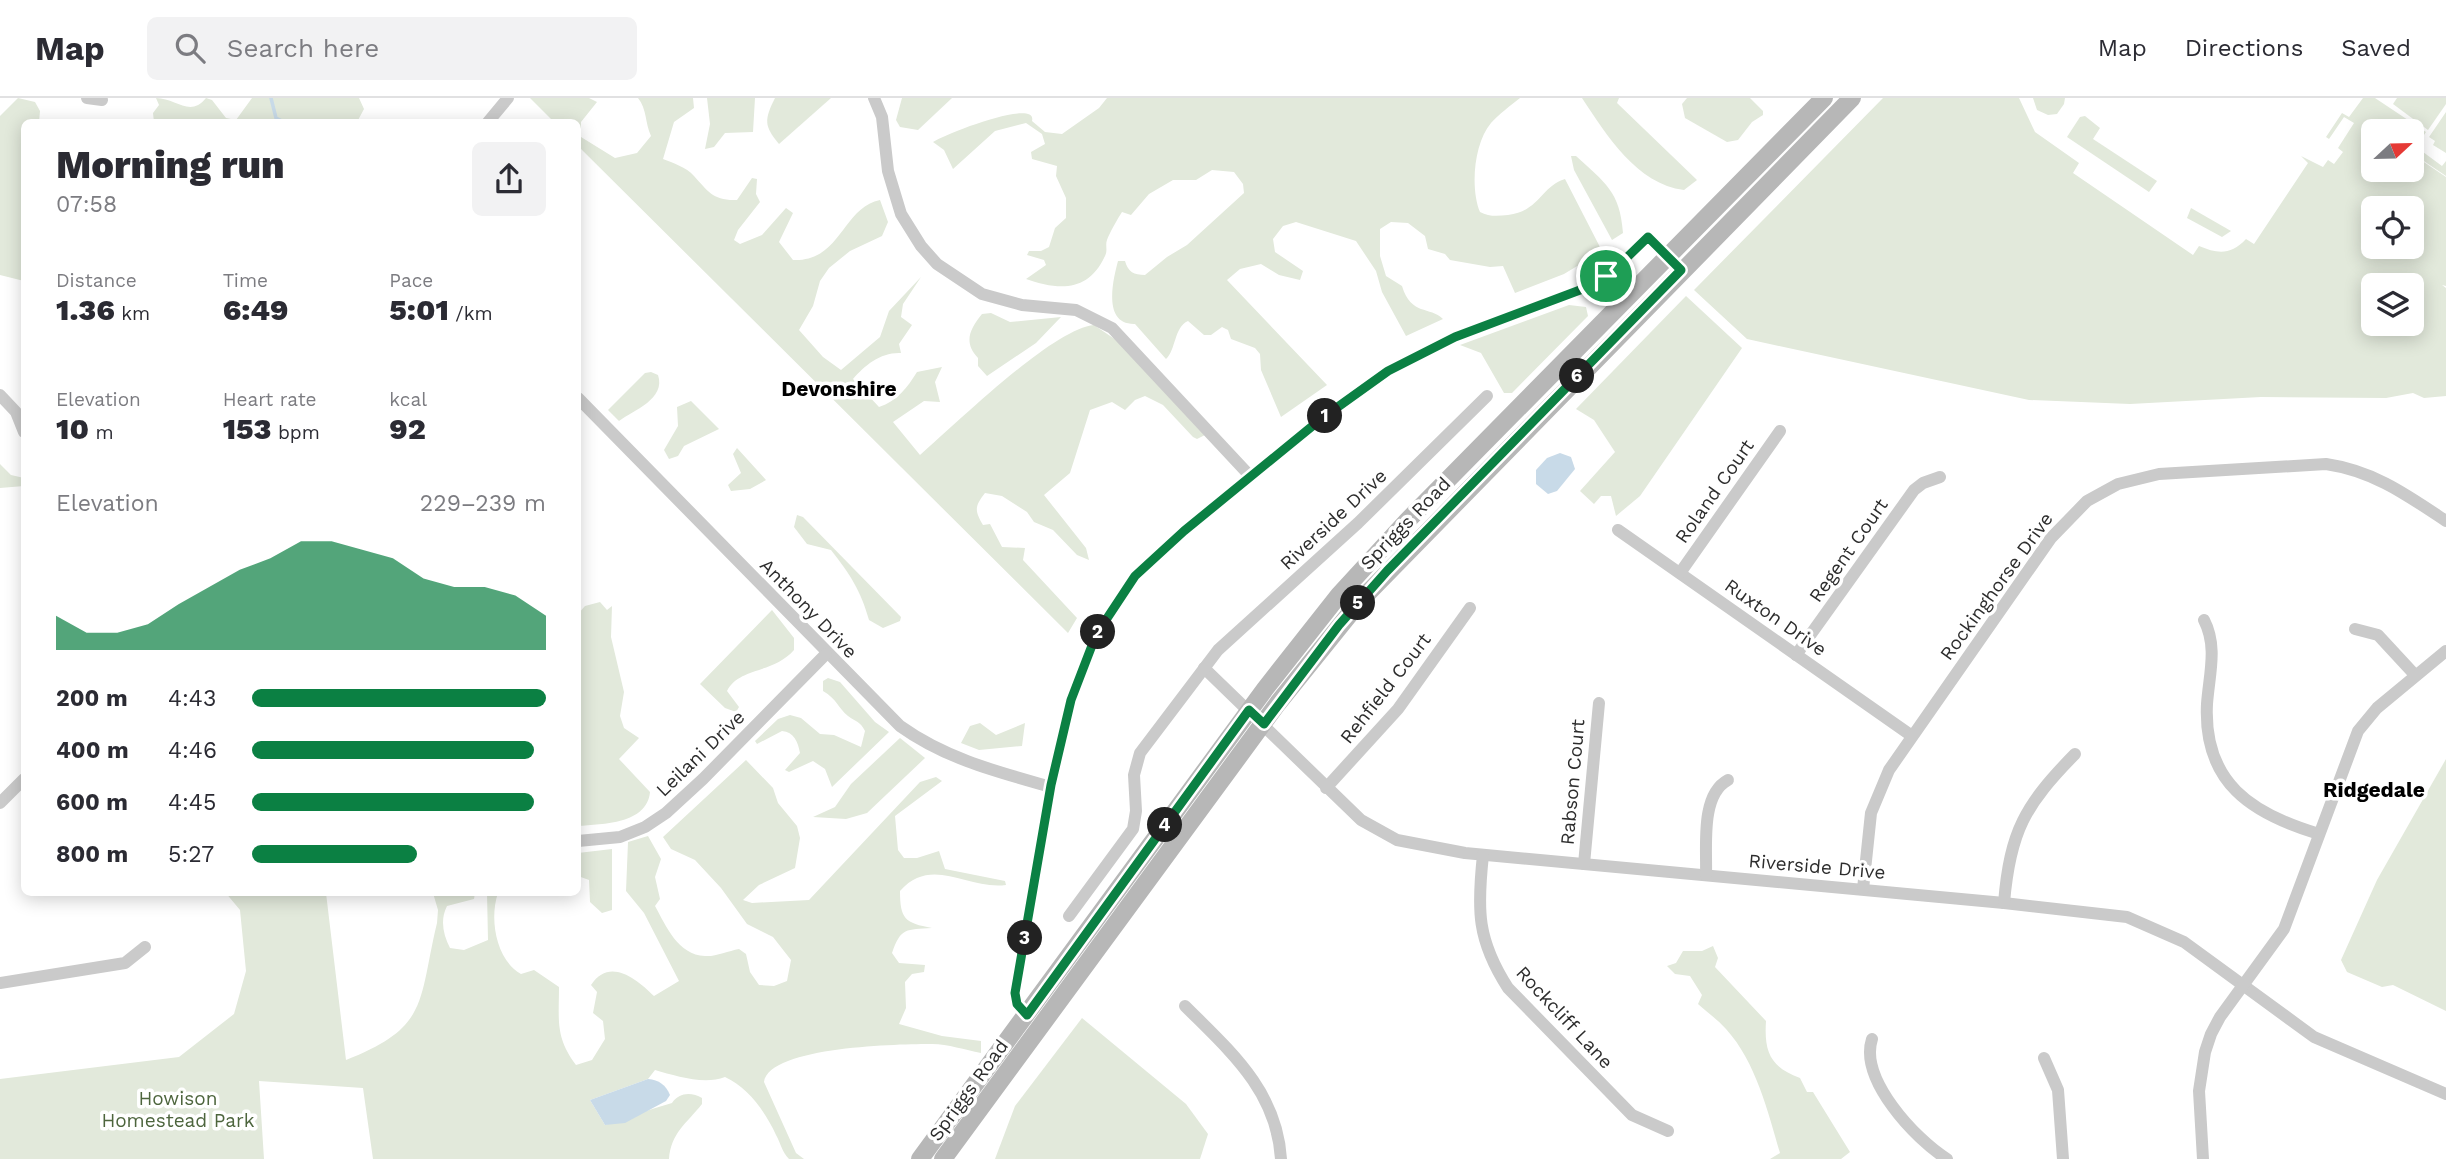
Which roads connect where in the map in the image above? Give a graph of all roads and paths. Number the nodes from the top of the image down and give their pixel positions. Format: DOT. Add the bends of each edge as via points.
graph roads {
  1 [pos="87,98"];
  2 [pos="508,98"];
  3 [pos="874,98"];
  4 [pos="1824,98"];
  5 [pos="1852,98"];
  6 [pos="102,100"];
  7 [pos="490,119"];
  8 [pos="1668,257"];
  9 [pos="1681,270"];
  10 [pos="0,395"];
  11 [pos="1487,396"];
  12 [pos="581,401"];
  13 [pos="21,424"];
  14 [pos="1780,431"];
  15 [pos="1251,477"];
  16 [pos="1940,477"];
  17 [pos="2446,522"];
  18 [pos="1618,530"];
  19 [pos="1680,573"];
  20 [pos="1470,608"];
  21 [pos="2204,620"];
  22 [pos="2355,629"];
  23 [pos="2446,651"];
  24 [pos="827,654"];
  25 [pos="1797,655"];
  26 [pos="1204,668"];
  27 [pos="2415,676"];
  28 [pos="1599,703"];
  29 [pos="1249,710"];
  30 [pos="1264,724"];
  31 [pos="1912,736"];
  32 [pos="2075,754"];
  33 [pos="1728,780"];
  34 [pos="21,782"];
  35 [pos="1051,787"];
  36 [pos="1326,788"];
  37 [pos="0,803"];
  38 [pos="2319,834"];
  39 [pos="581,841"];
  40 [pos="1483,855"];
  41 [pos="1584,864"];
  42 [pos="1706,875"];
  43 [pos="1863,889"];
  44 [pos="2004,903"];
  45 [pos="1069,916"];
  46 [pos="145,947"];
  47 [pos="0,983"];
  48 [pos="2243,986"];
  49 [pos="1185,1006"];
  50 [pos="1027,1015"];
  51 [pos="1872,1039"];
  52 [pos="2044,1059"];
  53 [pos="2446,1094"];
  54 [pos="1668,1130"];
  55 [pos="920,1159"];
  56 [pos="943,1159"];
  57 [pos="1281,1159"];
  58 [pos="1947,1159"];
  59 [pos="2063,1159"];
  60 [pos="2203,1159"];
  1 -- 6 [label="street"];
  2 -- 7 [label="street"];
  3 -- 15 [label="street" via="882,117 897,204 907,227 937,264 982,294 1022,305 1076,310 1112,328"];
  4 -- 8 [label="main road, Spriggs Road"];
  5 -- 9 [label="main road, Spriggs Road"];
  8 -- 9 [label="street"];
  8 -- 15 [label="street" via="1648,237 1614,270 1588,287 1455,337 1388,371"];
  8 -- 29 [label="main road, Spriggs Road" via="1382,547 1320,617"];
  9 -- 30 [label="main road, Spriggs Road" via="1378,581"];
  10 -- 13 [label="street"];
  11 -- 26 [label="street, Riverside Drive" via="1358,523 1221,646"];
  12 -- 24 [label="street, Anthony Drive"];
  14 -- 19 [label="street, Roland Court"];
  15 -- 35 [label="street" via="1154,556 1105,617 1071,700"];
  16 -- 25 [label="street, Regent Court" via="1914,490"];
  17 -- 31 [label="street, Rockinghorse Drive" via="2379,478 2326,464 2160,474 2118,484 2087,501 2051,538"];
  18 -- 19 [label="street, Ruxton Drive"];
  19 -- 25 [label="street, Ruxton Drive"];
  20 -- 36 [label="street, Rehfield Court" via="1398,709"];
  21 -- 38 [label="street" via="2213,649 2209,737 2221,770 2241,797 2265,815"];
  22 -- 27 [label="street" via="2378,635"];
  23 -- 27 [label="street"];
  24 -- 35 [label="street, Anthony Drive" via="886,713 921,740 966,762"];
  24 -- 39 [label="street, Leilani Drive" via="666,813 620,837"];
  25 -- 31 [label="street, Ruxton Drive"];
  26 -- 29 [label="street, Riverside Drive"];
  26 -- 45 [label="street, Riverside Drive" via="1140,753 1134,775 1133,829"];
  27 -- 38 [label="street" via="2358,731"];
  28 -- 41 [label="street, Rabson Court"];
  29 -- 30 [label="street, Riverside Drive"];
  29 -- 50 [label="main road, Spriggs Road"];
  30 -- 36 [label="street, Riverside Drive"];
  30 -- 56 [label="main road, Spriggs Road"];
  31 -- 43 [label="street, Rockinghorse Drive" via="1876,798"];
  32 -- 44 [label="street" via="2022,819 2009,854"];
  33 -- 42 [label="street" via="1718,787 1711,803"];
  34 -- 37 [label="street"];
  35 -- 50 [label="street" via="1015,993 1017,1004"];
  36 -- 40 [label="street, Riverside Drive" via="1361,820 1397,840"];
  38 -- 48 [label="street" via="2284,929"];
  40 -- 41 [label="street, Riverside Drive"];
  40 -- 54 [label="street, Rockcliff Lane" via="1478,898 1482,934 1508,988 1632,1115"];
  41 -- 42 [label="street, Riverside Drive"];
  42 -- 43 [label="street, Riverside Drive"];
  43 -- 44 [label="street, Riverside Drive"];
  44 -- 48 [label="street, Riverside Drive" via="2106,913 2144,922 2184,942"];
  46 -- 47 [label="street" via="125,963"];
  48 -- 53 [label="street, Riverside Drive" via="2314,1037"];
  48 -- 60 [label="street" via="2215,1026 2205,1052 2199,1091"];
  49 -- 57 [label="street" via="1262,1091 1276,1126"];
  50 -- 55 [label="main road, Spriggs Road"];
  51 -- 58 [label="street" via="1871,1065 1891,1102 1913,1133"];
  52 -- 59 [label="street" via="2058,1090"];
}
